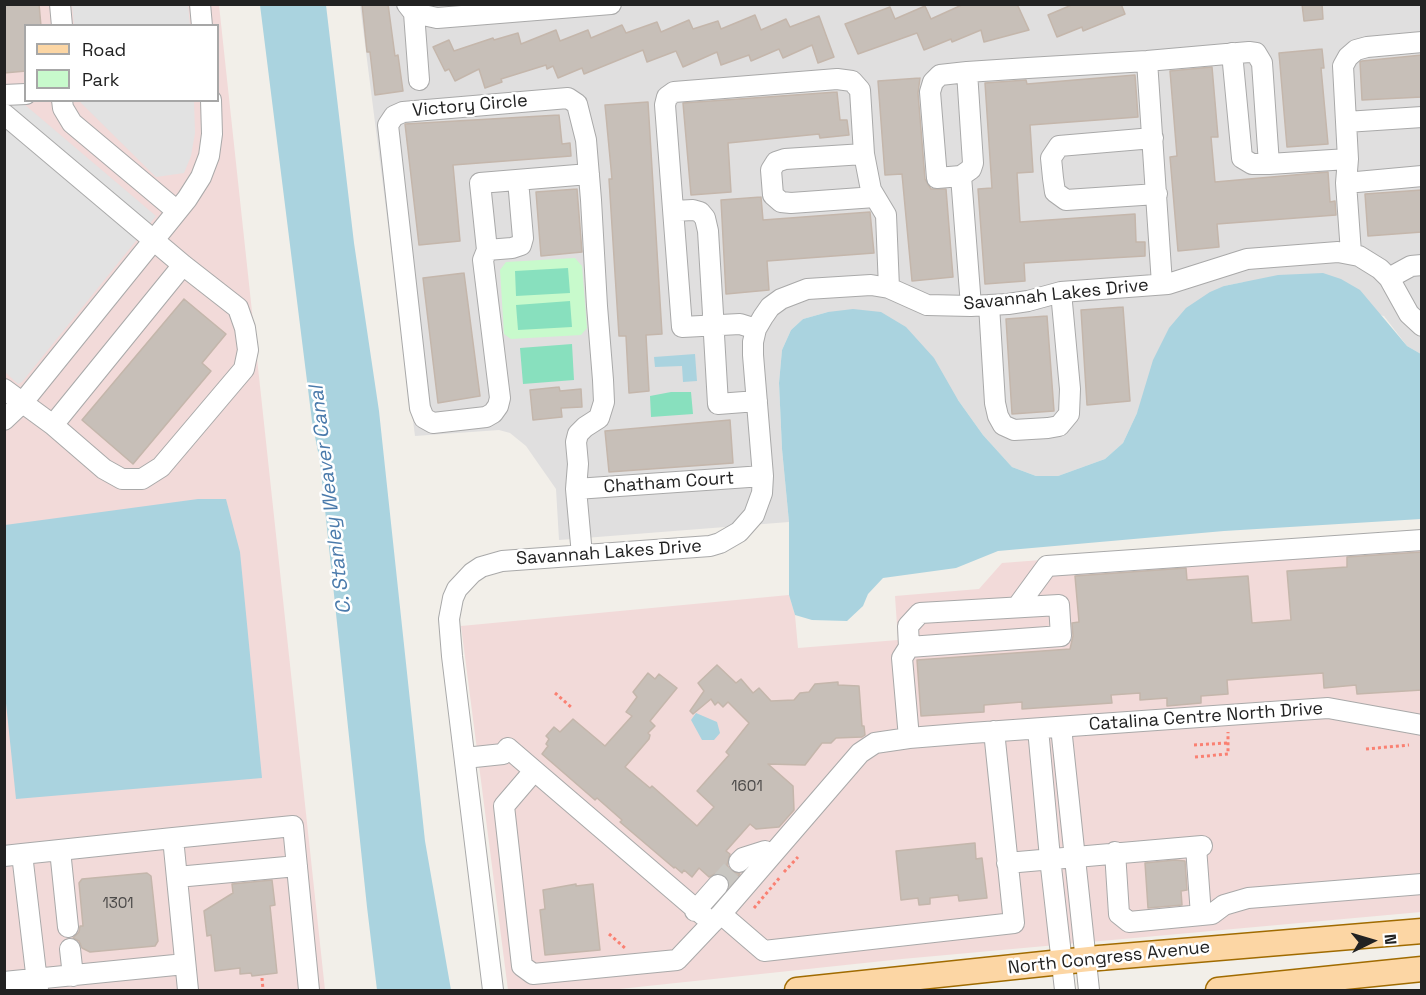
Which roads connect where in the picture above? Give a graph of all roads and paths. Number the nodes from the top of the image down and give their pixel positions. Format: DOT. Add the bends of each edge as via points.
graph roads {
  1 [pos="60,4"];
  2 [pos="200,4"];
  3 [pos="611,4"];
  4 [pos="550,7"];
  5 [pos="411,9"];
  6 [pos="62,24"];
  7 [pos="202,24"];
  8 [pos="1422,42"];
  9 [pos="1232,53"];
  10 [pos="1147,61"];
  11 [pos="967,72"];
  12 [pos="419,80"];
  13 [pos="24,94"];
  14 [pos="4,95"];
  15 [pos="62,102"];
  16 [pos="212,102"];
  17 [pos="4,114"];
  18 [pos="1422,117"];
  19 [pos="1346,122"];
  20 [pos="1153,138"];
  21 [pos="864,154"];
  22 [pos="1348,159"];
  23 [pos="1269,164"];
  24 [pos="589,174"];
  25 [pos="961,176"];
  26 [pos="1422,176"];
  27 [pos="518,180"];
  28 [pos="1346,183"];
  29 [pos="1157,194"];
  30 [pos="875,197"];
  31 [pos="177,211"];
  32 [pos="674,211"];
  33 [pos="154,240"];
  34 [pos="1351,254"];
  35 [pos="485,255"];
  36 [pos="183,265"];
  37 [pos="1422,266"];
  38 [pos="1389,278"];
  39 [pos="1162,284"];
  40 [pos="889,288"];
  41 [pos="1062,292"];
  42 [pos="980,306"];
  43 [pos="712,325"];
  44 [pos="1422,326"];
  45 [pos="756,329"];
  46 [pos="4,389"];
  47 [pos="757,401"];
  48 [pos="22,402"];
  49 [pos="4,420"];
  50 [pos="53,425"];
  51 [pos="763,476"];
  52 [pos="576,489"];
  53 [pos="1422,540"];
  54 [pos="582,555"];
  55 [pos="1017,607"];
  56 [pos="909,647"];
  57 [pos="555,693"];
  58 [pos="571,707"];
  59 [pos="1228,725"];
  60 [pos="1422,725"];
  61 [pos="1061,727"];
  62 [pos="1038,729"];
  63 [pos="994,731"];
  64 [pos="909,738"];
  65 [pos="1227,742"];
  66 [pos="1194,745"];
  67 [pos="1409,746"];
  68 [pos="1366,749"];
  69 [pos="1195,757"];
  70 [pos="465,758"];
  71 [pos="534,771"];
  72 [pos="173,838"];
  73 [pos="60,850"];
  74 [pos="1115,852"];
  75 [pos="13,855"];
  76 [pos="771,856"];
  77 [pos="1074,856"];
  78 [pos="798,857"];
  79 [pos="1050,858"];
  80 [pos="739,862"];
  81 [pos="1007,863"];
  82 [pos="297,866"];
  83 [pos="177,877"];
  84 [pos="1422,884"];
  85 [pos="718,885"];
  86 [pos="754,908"];
  87 [pos="695,910"];
  88 [pos="1201,915"];
  89 [pos="716,919"];
  90 [pos="68,927"];
  91 [pos="1422,931"];
  92 [pos="609,934"];
  93 [pos="626,948"];
  94 [pos="70,949"];
  95 [pos="1073,961"];
  96 [pos="186,964"];
  97 [pos="1422,969"];
  98 [pos="73,976"];
  99 [pos="262,978"];
  100 [pos="4,982"];
  101 [pos="37,985"];
  102 [pos="188,990"];
  103 [pos="263,990"];
  104 [pos="309,990"];
  105 [pos="493,990"];
  106 [pos="797,990"];
  107 [pos="1065,990"];
  108 [pos="1089,990"];
  109 [pos="1218,990"];
  1 -- 6 [label="street"];
  2 -- 7 [label="street"];
  3 -- 4 [label="street"];
  4 -- 5 [label="street" via="437,18"];
  5 -- 12 [label="street"];
  8 -- 19 [label="street" via="1367,46 1348,57 1343,66"];
  9 -- 10 [label="street"];
  9 -- 23 [label="street" via="1242,158 1252,164"];
  9 -- 23 [label="street" via="1256,53 1262,63"];
  10 -- 11 [label="street"];
  10 -- 20 [label="street"];
  11 -- 25 [label="street" via="973,163"];
  11 -- 25 [label="street" via="940,75 930,92 937,178"];
  13 -- 14 [label="street"];
  15 -- 31 [label="street" via="72,123"];
  16 -- 31 [label="street" via="209,156 201,177"];
  17 -- 33 [label="street"];
  18 -- 19 [label="street"];
  19 -- 22 [label="street"];
  20 -- 29 [label="street"];
  20 -- 29 [label="street" via="1059,146 1052,158 1053,178 1055,192 1066,200"];
  21 -- 30 [label="street"];
  21 -- 30 [label="street" via="776,162 771,170 773,195 781,202 791,203"];
  21 -- 32 [label="street" via="860,90 852,81 674,92 666,97 665,105"];
  22 -- 23 [label="street"];
  22 -- 28 [label="street"];
  24 -- 27 [label="street"];
  24 -- 35 [label="street, Victory Circle" via="581,113 568,98 403,112 388,125 420,408 424,418 433,423 486,417 498,406"];
  24 -- 52 [label="street, Victory Circle" via="604,402 599,418 578,434"];
  25 -- 42 [label="street"];
  26 -- 28 [label="street"];
  27 -- 35 [label="street" via="521,245"];
  27 -- 35 [label="street" via="480,183"];
  28 -- 34 [label="street"];
  29 -- 39 [label="street"];
  30 -- 40 [label="street" via="886,215"];
  31 -- 33 [label="street"];
  32 -- 43 [label="street" via="693,210 705,218"];
  32 -- 43 [label="street" via="682,327"];
  33 -- 36 [label="street"];
  33 -- 48 [label="street"];
  34 -- 38 [label="street, Savannah Lakes Drive" via="1370,261"];
  34 -- 39 [label="street, Savannah Lakes Drive" via="1247,259"];
  36 -- 50 [label="street"];
  36 -- 50 [label="street" via="238,308 248,350 244,369 161,467 142,479 122,479 104,469"];
  37 -- 38 [label="street" via="1411,266"];
  38 -- 44 [label="street, Savannah Lakes Drive" via="1409,314"];
  39 -- 41 [label="street, Savannah Lakes Drive"];
  40 -- 42 [label="street, Savannah Lakes Drive" via="927,305"];
  40 -- 45 [label="street, Savannah Lakes Drive" via="855,285 807,289 781,299"];
  41 -- 42 [label="street, Savannah Lakes Drive" via="1028,301"];
  41 -- 42 [label="street" via="1069,414 1059,426 1048,428 1014,430 1003,425 998,416"];
  43 -- 45 [label="street" via="740,324"];
  43 -- 47 [label="street" via="718,404"];
  45 -- 47 [label="street, Savannah Lakes Drive" via="753,355"];
  46 -- 48 [label="street"];
  47 -- 51 [label="street, Savannah Lakes Drive"];
  48 -- 49 [label="street"];
  48 -- 50 [label="street"];
  51 -- 52 [label="street, Chatham Court"];
  51 -- 54 [label="street, Savannah Lakes Drive" via="754,515 739,532 720,543"];
  52 -- 54 [label="street, Victory Circle"];
  53 -- 55 [label="street" via="1047,567"];
  54 -- 70 [label="street, Savannah Lakes Drive" via="491,564 472,573 457,589 450,608 449,630"];
  55 -- 56 [label="street" via="920,613 908,626"];
  55 -- 56 [label="street" via="1059,605 1061,636"];
  56 -- 64 [label="street" via="902,658"];
  57 -- 58 [label="path"];
  59 -- 65 [label="path"];
  60 -- 61 [label="street, Catalina Centre North Drive" via="1328,708"];
  61 -- 62 [label="street, Catalina Centre North Drive"];
  61 -- 77 [label="street"];
  62 -- 63 [label="street, Catalina Centre North Drive"];
  62 -- 79 [label="street"];
  63 -- 64 [label="street, Catalina Centre North Drive"];
  63 -- 81 [label="street"];
  64 -- 76 [label="street, Catalina Centre North Drive" via="875,743 860,753"];
  65 -- 66 [label="path"];
  65 -- 69 [label="path" via="1228,754"];
  67 -- 68 [label="path"];
  70 -- 71 [label="street" via="503,754 508,748"];
  70 -- 105 [label="street, Savannah Lakes Drive"];
  71 -- 87 [label="street"];
  71 -- 89 [label="street, Catalina Centre North Drive" via="504,806 522,966 533,974 677,960"];
  72 -- 73 [label="street"];
  72 -- 82 [label="street" via="293,826"];
  72 -- 83 [label="street"];
  73 -- 75 [label="street"];
  73 -- 90 [label="street"];
  74 -- 77 [label="street"];
  74 -- 88 [label="street" via="1119,914 1129,922"];
  74 -- 88 [label="street" via="1199,846"];
  75 -- 101 [label="street"];
  76 -- 80 [label="street" via="765,851"];
  76 -- 89 [label="street, Catalina Centre North Drive"];
  77 -- 79 [label="street"];
  77 -- 95 [label="street"];
  78 -- 86 [label="path"];
  79 -- 81 [label="street"];
  79 -- 95 [label="street"];
  81 -- 89 [label="street" via="1014,923 764,951"];
  82 -- 83 [label="street"];
  82 -- 104 [label="street"];
  83 -- 96 [label="street"];
  84 -- 88 [label="street" via="1248,898"];
  85 -- 87 [label="street"];
  87 -- 89 [label="street"];
  91 -- 95 [label="main road, North Congress Avenue"];
  92 -- 93 [label="path"];
  94 -- 98 [label="street"];
  95 -- 106 [label="main road, North Congress Avenue"];
  95 -- 107 [label="street"];
  95 -- 108 [label="street"];
  96 -- 98 [label="street"];
  96 -- 102 [label="street"];
  97 -- 109 [label="main road"];
  98 -- 101 [label="street"];
  99 -- 103 [label="path"];
  100 -- 101 [label="street"];
}
